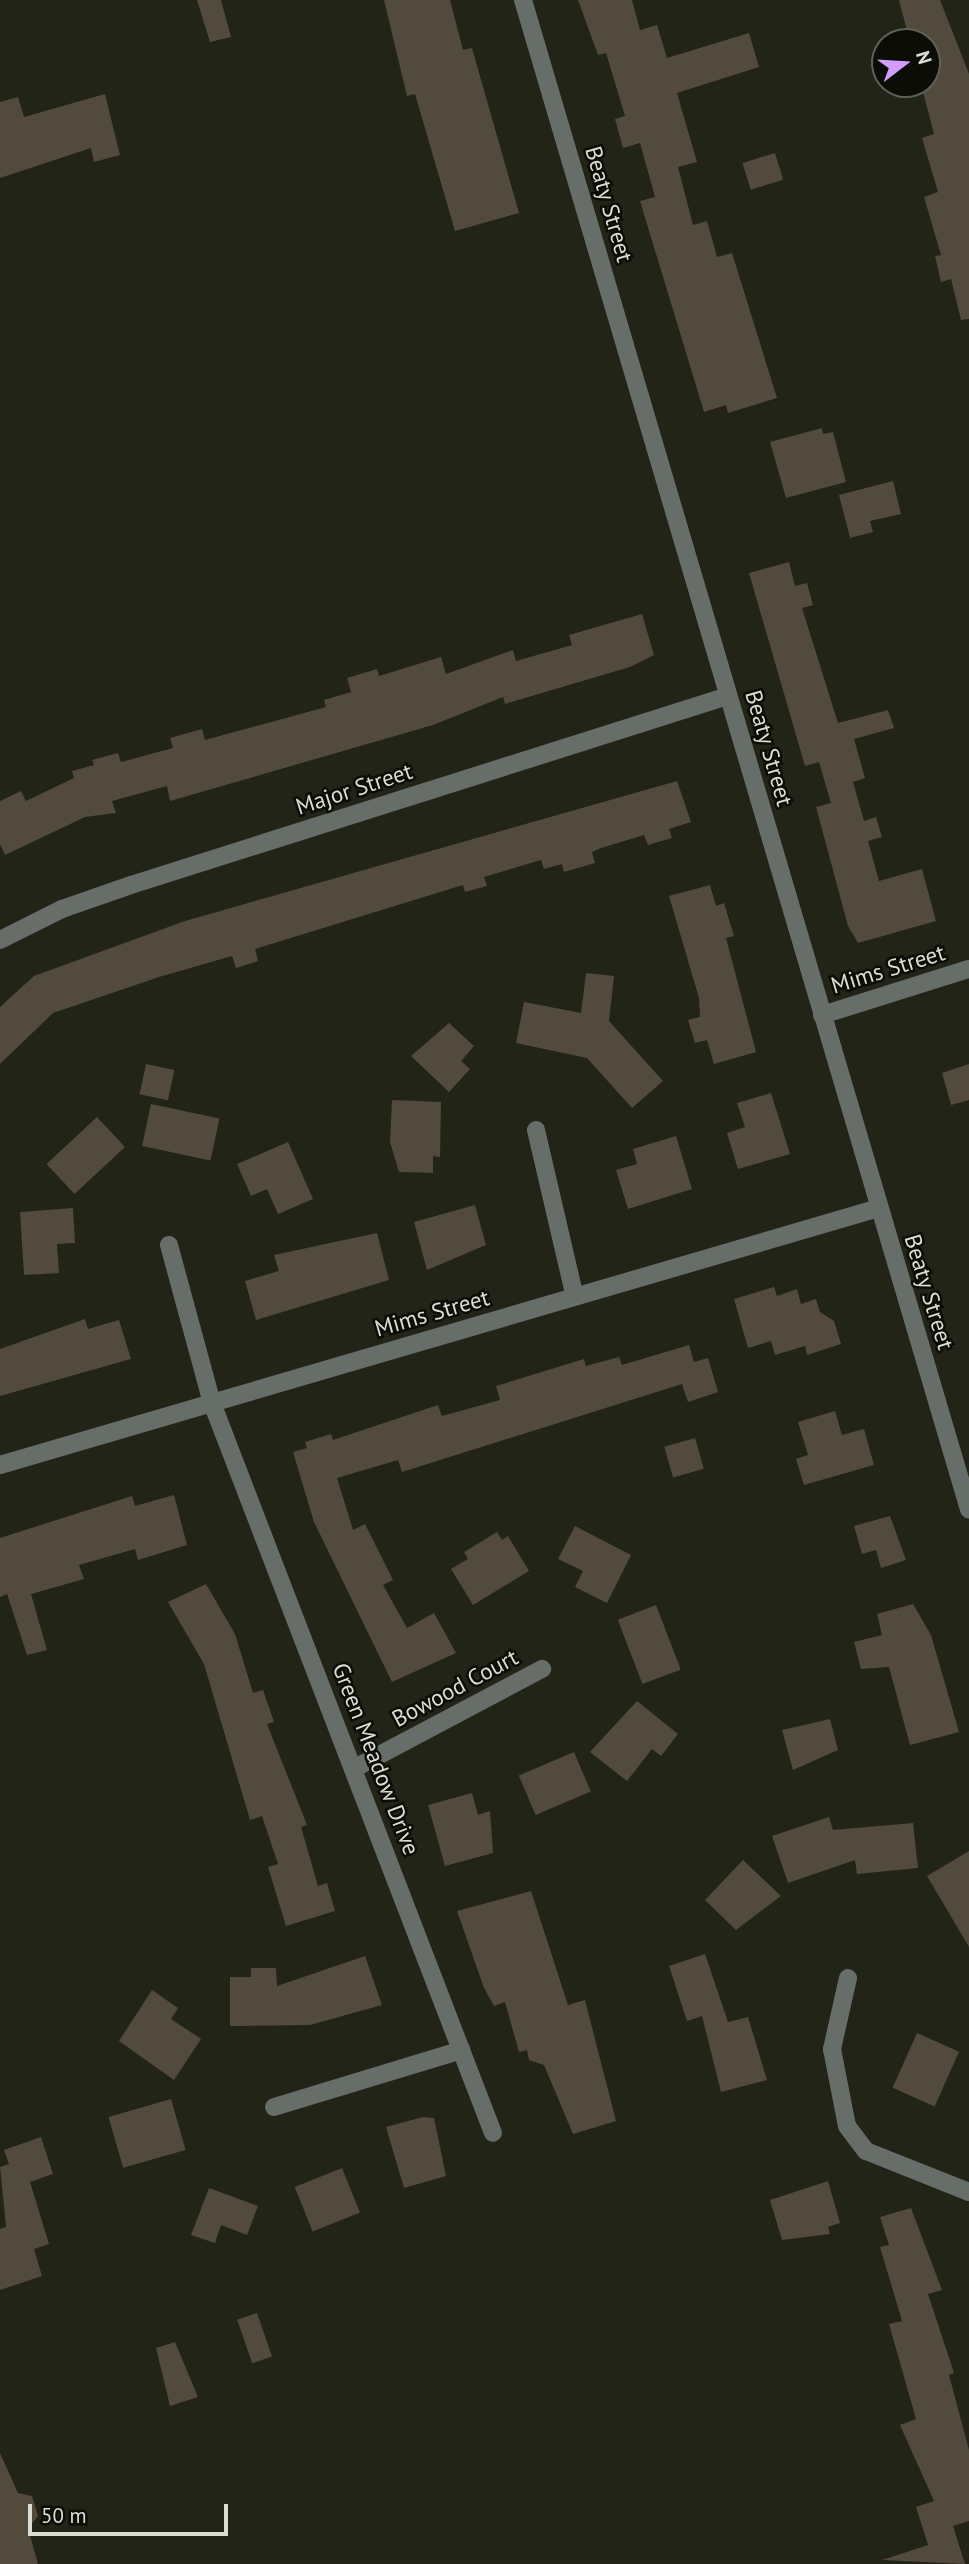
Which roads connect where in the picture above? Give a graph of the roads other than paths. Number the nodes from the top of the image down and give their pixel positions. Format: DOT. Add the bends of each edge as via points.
graph roads {
  1 [pos="523,0"];
  2 [pos="728,696"];
  3 [pos="0,940"];
  4 [pos="969,969"];
  5 [pos="822,1015"];
  6 [pos="536,1129"];
  7 [pos="879,1208"];
  8 [pos="169,1245"];
  9 [pos="575,1297"];
  10 [pos="212,1403"];
  11 [pos="0,1465"];
  12 [pos="969,1510"];
  13 [pos="542,1669"];
  14 [pos="353,1769"];
  15 [pos="848,1978"];
  16 [pos="461,2050"];
  17 [pos="274,2107"];
  18 [pos="494,2133"];
  19 [pos="969,2192"];
  1 -- 2 [label="street, Beaty Street"];
  2 -- 3 [label="street, Major Street" via="131,885 62,909"];
  2 -- 5 [label="street, Beaty Street"];
  4 -- 5 [label="street, Mims Street"];
  5 -- 7 [label="street, Beaty Street"];
  6 -- 9 [label="street"];
  7 -- 9 [label="street, Mims Street"];
  7 -- 12 [label="street, Beaty Street"];
  8 -- 10 [label="street, Green Meadow Drive"];
  9 -- 10 [label="street, Mims Street"];
  10 -- 11 [label="street, Mims Street"];
  10 -- 14 [label="street, Green Meadow Drive"];
  13 -- 14 [label="street, Bowood Court"];
  14 -- 16 [label="street, Green Meadow Drive"];
  15 -- 19 [label="street" via="832,2049 846,2126 866,2151"];
  16 -- 17 [label="street"];
  16 -- 18 [label="street, Green Meadow Drive"];
}
